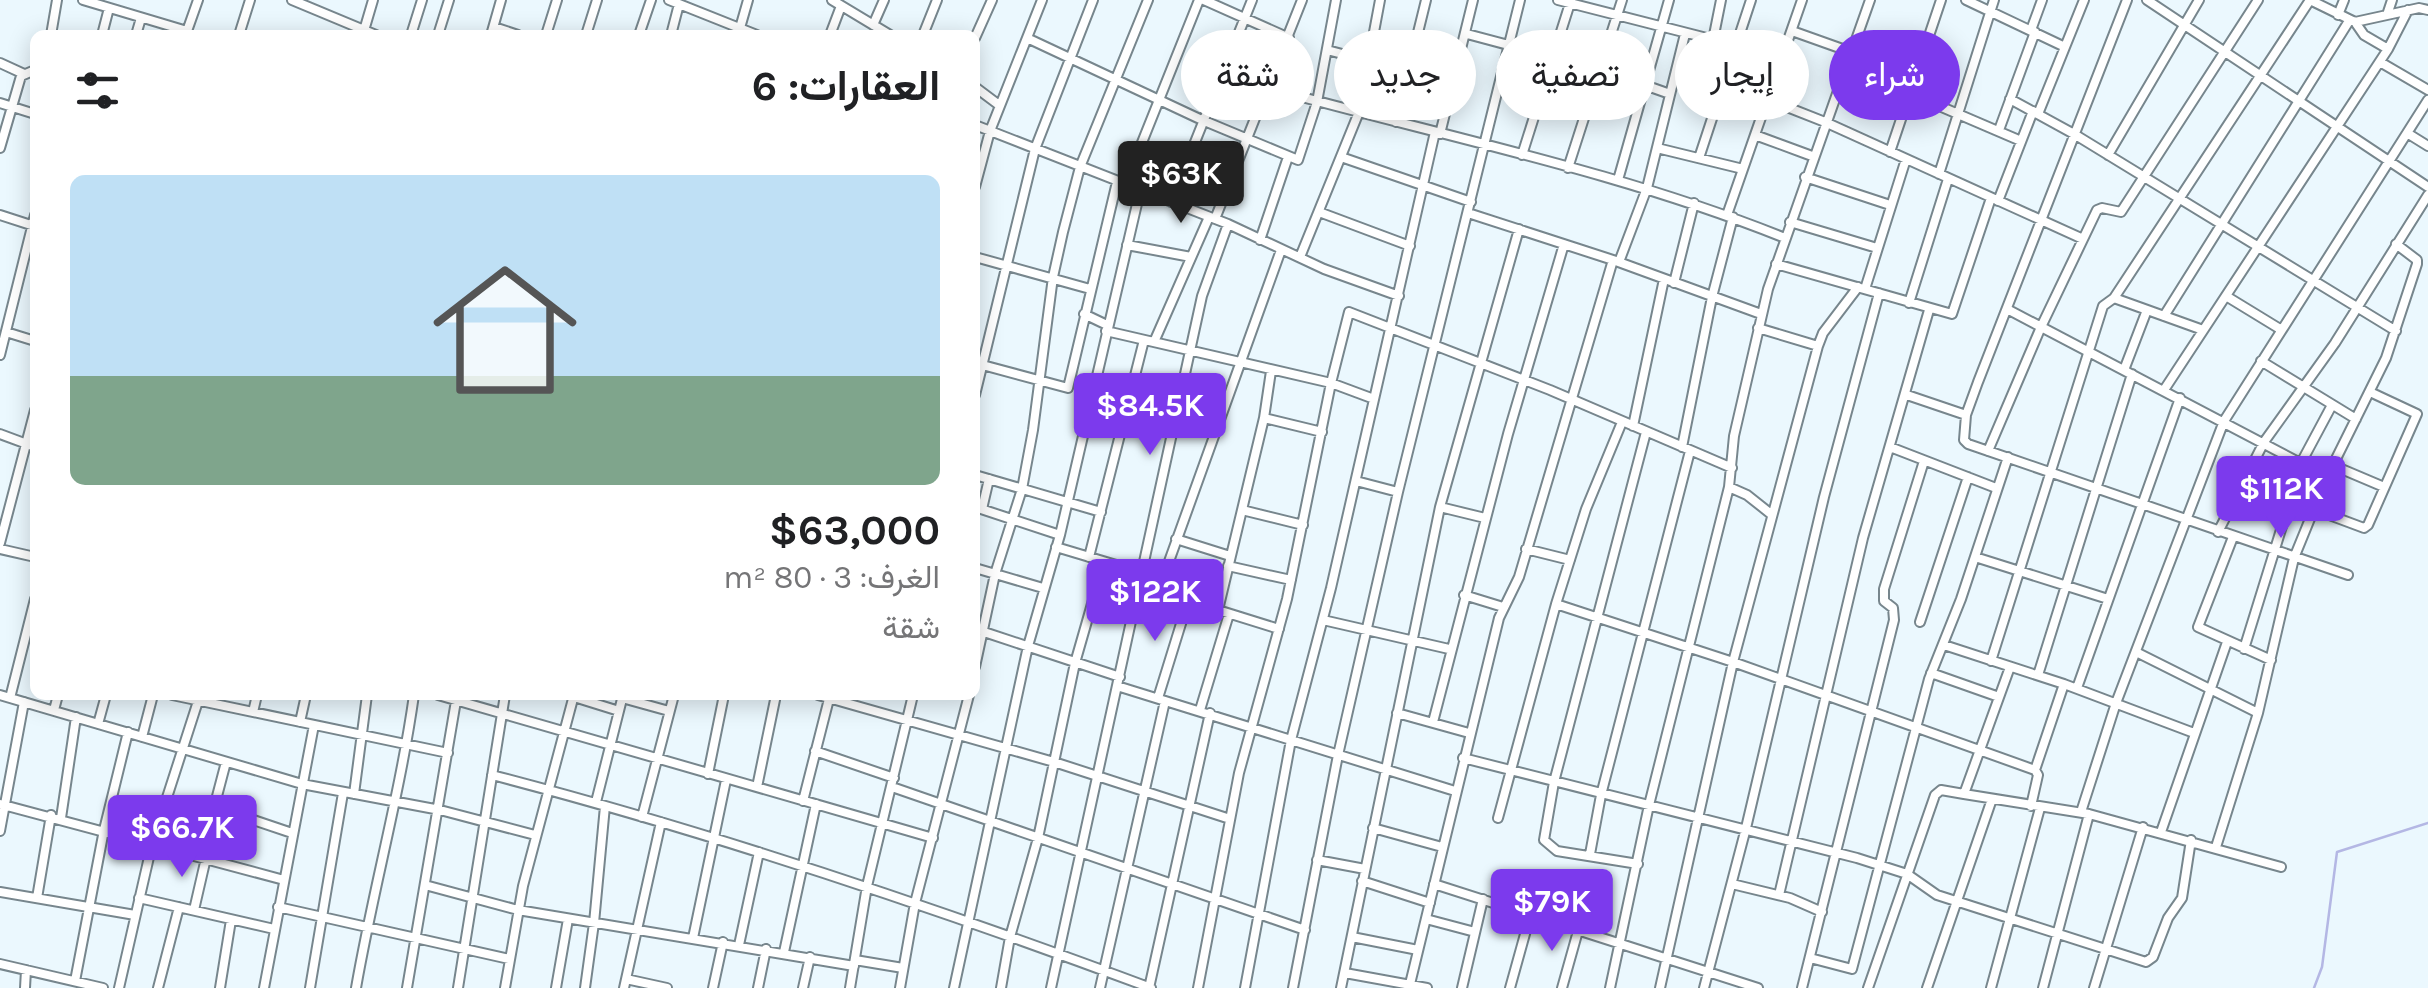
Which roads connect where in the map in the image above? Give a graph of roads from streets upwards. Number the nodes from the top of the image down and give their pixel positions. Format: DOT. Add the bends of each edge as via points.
graph roads {
  1 [pos="57,0"];
  2 [pos="83,0"];
  3 [pos="198,0"];
  4 [pos="250,0"];
  5 [pos="292,0"];
  6 [pos="322,0"];
  7 [pos="373,0"];
  8 [pos="422,0"];
  9 [pos="449,0"];
  10 [pos="500,0"];
  11 [pos="557,0"];
  12 [pos="596,0"];
  13 [pos="651,0"];
  14 [pos="748,0"];
  15 [pos="884,0"];
  16 [pos="937,0"];
  17 [pos="992,0"];
  18 [pos="1042,0"];
  19 [pos="1093,0"];
  20 [pos="1148,0"];
  21 [pos="1201,0"];
  22 [pos="1252,0"];
  23 [pos="1302,0"];
  24 [pos="1336,0"];
  25 [pos="1380,0"];
  26 [pos="1426,0"];
  27 [pos="1473,0"];
  28 [pos="1520,0"];
  29 [pos="1558,0"];
  30 [pos="1622,0"];
  31 [pos="1670,0"];
  32 [pos="1722,0"];
  33 [pos="1751,0"];
  34 [pos="1802,0"];
  35 [pos="1870,0"];
  36 [pos="1940,0"];
  37 [pos="1966,0"];
  38 [pos="1994,0"];
  39 [pos="2042,0"];
  40 [pos="2084,0"];
  41 [pos="2127,0"];
  42 [pos="2148,0"];
  43 [pos="2198,0"];
  44 [pos="2258,0"];
  45 [pos="2310,0"];
  46 [pos="2344,0"];
  47 [pos="2392,0"];
  48 [pos="674,2"];
  49 [pos="836,2"];
  50 [pos="1571,2"];
  51 [pos="109,8"];
  52 [pos="1991,10"];
  53 [pos="2408,10"];
  54 [pos="2428,10"];
  55 [pos="318,11"];
  56 [pos="2338,15"];
  57 [pos="1618,16"];
  58 [pos="2387,16"];
  59 [pos="142,18"];
  60 [pos="1245,18"];
  61 [pos="720,20"];
  62 [pos="2352,21"];
  63 [pos="2184,24"];
  64 [pos="874,25"];
  65 [pos="740,28"];
  66 [pos="1662,28"];
  67 [pos="52,30"];
  68 [pos="103,30"];
  69 [pos="138,30"];
  70 [pos="177,30"];
  71 [pos="187,30"];
  72 [pos="241,30"];
  73 [pos="358,30"];
  74 [pos="365,30"];
  75 [pos="413,30"];
  76 [pos="440,30"];
  77 [pos="493,30"];
  78 [pos="548,30"];
  79 [pos="587,30"];
  80 [pos="641,30"];
  81 [pos="671,30"];
  82 [pos="718,30"];
  83 [pos="745,30"];
  84 [pos="831,30"];
  85 [pos="882,30"];
  86 [pos="925,30"];
  87 [pos="979,30"];
  88 [pos="1240,30"];
  89 [pos="1271,30"];
  90 [pos="1292,30"];
  91 [pos="1375,30"];
  92 [pos="1468,30"];
  93 [pos="1513,30"];
  94 [pos="1562,30"];
  95 [pos="1614,30"];
  96 [pos="1715,30"];
  97 [pos="1743,30"];
  98 [pos="1793,30"];
  99 [pos="1859,30"];
  100 [pos="1930,30"];
  101 [pos="1675,31"];
  102 [pos="2033,31"];
  103 [pos="1027,38"];
  104 [pos="2065,47"];
  105 [pos="2388,49"];
  106 [pos="1326,50"];
  107 [pos="2224,51"];
  108 [pos="1334,52"];
  109 [pos="1655,53"];
  110 [pos="1070,58"];
  111 [pos="2380,62"];
  112 [pos="0,63"];
  113 [pos="30,72"];
  114 [pos="24,74"];
  115 [pos="1675,75"];
  116 [pos="2261,76"];
  117 [pos="1114,77"];
  118 [pos="1655,89"];
  119 [pos="2428,90"];
  120 [pos="980,91"];
  121 [pos="1670,94"];
  122 [pos="1158,97"];
  123 [pos="1496,99"];
  124 [pos="2010,99"];
  125 [pos="2428,100"];
  126 [pos="1314,101"];
  127 [pos="1317,102"];
  128 [pos="2298,102"];
  129 [pos="0,103"];
  130 [pos="999,105"];
  131 [pos="1334,106"];
  132 [pos="11,108"];
  133 [pos="1181,109"];
  134 [pos="1829,109"];
  135 [pos="1960,109"];
  136 [pos="1960,112"];
  137 [pos="2035,112"];
  138 [pos="30,113"];
  139 [pos="1809,116"];
  140 [pos="1202,120"];
  141 [pos="1256,120"];
  142 [pos="1356,120"];
  143 [pos="1389,120"];
  144 [pos="1441,120"];
  145 [pos="1534,120"];
  146 [pos="1585,120"];
  147 [pos="1636,120"];
  148 [pos="1712,120"];
  149 [pos="1761,120"];
  150 [pos="1900,120"];
  151 [pos="1957,120"];
  152 [pos="1396,122"];
  153 [pos="1824,122"];
  154 [pos="980,127"];
  155 [pos="2337,127"];
  156 [pos="1999,130"];
  157 [pos="990,131"];
  158 [pos="1437,133"];
  159 [pos="2408,133"];
  160 [pos="2074,134"];
  161 [pos="1756,136"];
  162 [pos="1248,140"];
  163 [pos="2021,141"];
  164 [pos="1484,146"];
  165 [pos="2428,146"];
  166 [pos="0,148"];
  167 [pos="1657,148"];
  168 [pos="1035,149"];
  169 [pos="1890,152"];
  170 [pos="2108,155"];
  171 [pos="1522,156"];
  172 [pos="1812,156"];
  173 [pos="1288,157"];
  174 [pos="1342,157"];
  175 [pos="1698,158"];
  176 [pos="1906,159"];
  177 [pos="2389,162"];
  178 [pos="1080,167"];
  179 [pos="980,168"];
  180 [pos="1568,168"];
  181 [pos="1744,169"];
  182 [pos="1943,176"];
  183 [pos="2144,176"];
  184 [pos="1805,178"];
  185 [pos="1618,180"];
  186 [pos="1121,183"];
  187 [pos="1424,187"];
  188 [pos="2428,187"];
  189 [pos="1648,188"];
  190 [pos="1140,190"];
  191 [pos="2428,195"];
  192 [pos="2180,199"];
  193 [pos="1994,200"];
  194 [pos="1171,202"];
  195 [pos="1471,202"];
  196 [pos="1694,203"];
  197 [pos="1890,206"];
  198 [pos="1320,212"];
  199 [pos="1468,213"];
  200 [pos="0,216"];
  201 [pos="1730,216"];
  202 [pos="1212,218"];
  203 [pos="2041,220"];
  204 [pos="1790,222"];
  205 [pos="1228,224"];
  206 [pos="2220,224"];
  207 [pos="30,225"];
  208 [pos="1518,229"];
  209 [pos="1785,238"];
  210 [pos="1260,240"];
  211 [pos="2083,240"];
  212 [pos="30,241"];
  213 [pos="1564,244"];
  214 [pos="2396,244"];
  215 [pos="1127,245"];
  216 [pos="1410,246"];
  217 [pos="2257,247"];
  218 [pos="1878,248"];
  219 [pos="1281,250"];
  220 [pos="1191,257"];
  221 [pos="1300,257"];
  222 [pos="980,259"];
  223 [pos="1616,261"];
  224 [pos="1776,264"];
  225 [pos="1005,265"];
  226 [pos="1052,277"];
  227 [pos="1664,279"];
  228 [pos="2312,280"];
  229 [pos="1674,282"];
  230 [pos="1862,288"];
  231 [pos="1090,289"];
  232 [pos="1879,293"];
  233 [pos="1399,296"];
  234 [pos="1712,296"];
  235 [pos="2226,296"];
  236 [pos="2114,298"];
  237 [pos="1910,303"];
  238 [pos="2357,307"];
  239 [pos="1929,310"];
  240 [pos="2007,310"];
  241 [pos="2148,310"];
  242 [pos="1084,314"];
  243 [pos="1762,314"];
  244 [pos="2164,316"];
  245 [pos="2041,327"];
  246 [pos="1106,328"];
  247 [pos="1391,328"];
  248 [pos="1758,328"];
  249 [pos="2280,328"];
  250 [pos="2203,330"];
  251 [pos="2396,331"];
  252 [pos="6,332"];
  253 [pos="30,339"];
  254 [pos="1144,340"];
  255 [pos="1154,342"];
  256 [pos="1433,345"];
  257 [pos="1818,346"];
  258 [pos="1191,351"];
  259 [pos="2086,351"];
  260 [pos="0,355"];
  261 [pos="980,360"];
  262 [pos="2261,361"];
  263 [pos="1239,363"];
  264 [pos="980,364"];
  265 [pos="1480,364"];
  266 [pos="1272,371"];
  267 [pos="2128,372"];
  268 [pos="1038,380"];
  269 [pos="1525,381"];
  270 [pos="1330,383"];
  271 [pos="2303,386"];
  272 [pos="2164,390"];
  273 [pos="2370,392"];
  274 [pos="1907,395"];
  275 [pos="1374,398"];
  276 [pos="2180,398"];
  277 [pos="1574,401"];
  278 [pos="2332,404"];
  279 [pos="1966,415"];
  280 [pos="1264,418"];
  281 [pos="2356,418"];
  282 [pos="2224,421"];
  283 [pos="1622,422"];
  284 [pos="1633,426"];
  285 [pos="1322,432"];
  286 [pos="1646,432"];
  287 [pos="0,434"];
  288 [pos="2264,442"];
  289 [pos="30,446"];
  290 [pos="1890,447"];
  291 [pos="1686,449"];
  292 [pos="1988,451"];
  293 [pos="2008,458"];
  294 [pos="1924,460"];
  295 [pos="2305,465"];
  296 [pos="2332,466"];
  297 [pos="1732,468"];
  298 [pos="2052,474"];
  299 [pos="980,476"];
  300 [pos="1968,477"];
  301 [pos="2326,477"];
  302 [pos="989,479"];
  303 [pos="1356,481"];
  304 [pos="1729,487"];
  305 [pos="1996,488"];
  306 [pos="2384,488"];
  307 [pos="1022,489"];
  308 [pos="2098,490"];
  309 [pos="1398,492"];
  310 [pos="1067,503"];
  311 [pos="980,505"];
  312 [pos="2142,505"];
  313 [pos="1440,507"];
  314 [pos="980,508"];
  315 [pos="2313,509"];
  316 [pos="1242,510"];
  317 [pos="1101,512"];
  318 [pos="1771,514"];
  319 [pos="1485,518"];
  320 [pos="1014,520"];
  321 [pos="2184,520"];
  322 [pos="1303,525"];
  323 [pos="2218,532"];
  324 [pos="1060,534"];
  325 [pos="2234,537"];
  326 [pos="1176,539"];
  327 [pos="0,546"];
  328 [pos="1056,548"];
  329 [pos="1526,549"];
  330 [pos="2276,551"];
  331 [pos="30,555"];
  332 [pos="1090,557"];
  333 [pos="1975,557"];
  334 [pos="2294,558"];
  335 [pos="1570,560"];
  336 [pos="1229,561"];
  337 [pos="1104,562"];
  338 [pos="980,570"];
  339 [pos="2021,572"];
  340 [pos="1143,573"];
  341 [pos="995,574"];
  342 [pos="2348,575"];
  343 [pos="1291,580"];
  344 [pos="1141,586"];
  345 [pos="2065,586"];
  346 [pos="1044,588"];
  347 [pos="1158,592"];
  348 [pos="1464,595"];
  349 [pos="2108,599"];
  350 [pos="1188,601"];
  351 [pos="1556,604"];
  352 [pos="1503,608"];
  353 [pos="1218,610"];
  354 [pos="1229,614"];
  355 [pos="1596,618"];
  356 [pos="30,619"];
  357 [pos="1323,620"];
  358 [pos="1920,622"];
  359 [pos="980,626"];
  360 [pos="1279,629"];
  361 [pos="980,630"];
  362 [pos="1366,630"];
  363 [pos="1643,632"];
  364 [pos="1411,642"];
  365 [pos="2227,642"];
  366 [pos="1944,645"];
  367 [pos="1028,646"];
  368 [pos="1690,647"];
  369 [pos="1449,649"];
  370 [pos="2244,649"];
  371 [pos="2136,652"];
  372 [pos="2270,660"];
  373 [pos="1991,661"];
  374 [pos="1075,662"];
  375 [pos="1734,662"];
  376 [pos="2010,667"];
  377 [pos="1931,673"];
  378 [pos="2038,675"];
  379 [pos="1780,678"];
  380 [pos="1119,681"];
  381 [pos="2064,684"];
  382 [pos="2077,688"];
  383 [pos="2210,689"];
  384 [pos="1826,694"];
  385 [pos="0,695"];
  386 [pos="1998,697"];
  387 [pos="10,698"];
  388 [pos="1161,699"];
  389 [pos="57,700"];
  390 [pos="105,700"];
  391 [pos="152,700"];
  392 [pos="198,700"];
  393 [pos="207,700"];
  394 [pos="256,700"];
  395 [pos="305,700"];
  396 [pos="367,700"];
  397 [pos="413,700"];
  398 [pos="457,700"];
  399 [pos="463,700"];
  400 [pos="504,700"];
  401 [pos="573,700"];
  402 [pos="586,700"];
  403 [pos="621,700"];
  404 [pos="635,700"];
  405 [pos="672,700"];
  406 [pos="723,700"];
  407 [pos="775,700"];
  408 [pos="829,700"];
  409 [pos="840,700"];
  410 [pos="912,700"];
  411 [pos="968,700"];
  412 [pos="24,702"];
  413 [pos="2116,704"];
  414 [pos="54,710"];
  415 [pos="1872,710"];
  416 [pos="618,711"];
  417 [pos="669,711"];
  418 [pos="253,712"];
  419 [pos="1205,712"];
  420 [pos="502,713"];
  421 [pos="1397,713"];
  422 [pos="2258,713"];
  423 [pos="76,717"];
  424 [pos="906,720"];
  425 [pos="300,722"];
  426 [pos="1433,722"];
  427 [pos="98,724"];
  428 [pos="314,725"];
  429 [pos="1251,726"];
  430 [pos="1915,726"];
  431 [pos="128,732"];
  432 [pos="566,732"];
  433 [pos="2194,732"];
  434 [pos="1469,733"];
  435 [pos="142,736"];
  436 [pos="363,736"];
  437 [pos="961,736"];
  438 [pos="1291,740"];
  439 [pos="610,743"];
  440 [pos="407,744"];
  441 [pos="1008,749"];
  442 [pos="184,750"];
  443 [pos="1978,750"];
  444 [pos="815,751"];
  445 [pos="448,753"];
  446 [pos="1338,755"];
  447 [pos="656,757"];
  448 [pos="1462,758"];
  449 [pos="226,762"];
  450 [pos="1054,762"];
  451 [pos="1386,768"];
  452 [pos="1509,770"];
  453 [pos="2034,770"];
  454 [pos="492,774"];
  455 [pos="708,774"];
  456 [pos="1098,776"];
  457 [pos="726,780"];
  458 [pos="893,782"];
  459 [pos="1554,782"];
  460 [pos="302,784"];
  461 [pos="757,788"];
  462 [pos="548,789"];
  463 [pos="1145,791"];
  464 [pos="1455,791"];
  465 [pos="343,793"];
  466 [pos="354,794"];
  467 [pos="1601,794"];
  468 [pos="1964,794"];
  469 [pos="1992,798"];
  470 [pos="394,801"];
  471 [pos="803,801"];
  472 [pos="942,803"];
  473 [pos="2,804"];
  474 [pos="600,804"];
  475 [pos="816,804"];
  476 [pos="1649,805"];
  477 [pos="1190,806"];
  478 [pos="214,807"];
  479 [pos="2036,807"];
  480 [pos="440,810"];
  481 [pos="2085,813"];
  482 [pos="56,816"];
  483 [pos="1697,816"];
  484 [pos="642,817"];
  485 [pos="1498,818"];
  486 [pos="1230,819"];
  487 [pos="484,821"];
  488 [pos="992,821"];
  489 [pos="661,822"];
  490 [pos="882,824"];
  491 [pos="2142,827"];
  492 [pos="1372,828"];
  493 [pos="1746,828"];
  494 [pos="0,830"];
  495 [pos="104,830"];
  496 [pos="2161,832"];
  497 [pos="292,833"];
  498 [pos="536,835"];
  499 [pos="713,838"];
  500 [pos="933,838"];
  501 [pos="1038,838"];
  502 [pos="1792,840"];
  503 [pos="2192,840"];
  504 [pos="152,844"];
  505 [pos="1442,846"];
  506 [pos="2216,847"];
  507 [pos="759,852"];
  508 [pos="1082,853"];
  509 [pos="1836,853"];
  510 [pos="1590,854"];
  511 [pos="204,858"];
  512 [pos="1316,860"];
  513 [pos="1638,864"];
  514 [pos="802,865"];
  515 [pos="1881,866"];
  516 [pos="2281,866"];
  517 [pos="1365,869"];
  518 [pos="1127,870"];
  519 [pos="1907,874"];
  520 [pos="284,880"];
  521 [pos="1362,881"];
  522 [pos="1434,884"];
  523 [pos="1732,884"];
  524 [pos="425,885"];
  525 [pos="867,886"];
  526 [pos="1172,886"];
  527 [pos="0,892"];
  528 [pos="1779,895"];
  529 [pos="473,896"];
  530 [pos="37,898"];
  531 [pos="140,898"];
  532 [pos="1484,899"];
  533 [pos="1215,901"];
  534 [pos="1430,902"];
  535 [pos="1958,902"];
  536 [pos="916,903"];
  537 [pos="88,907"];
  538 [pos="178,907"];
  539 [pos="278,907"];
  540 [pos="194,910"];
  541 [pos="518,910"];
  542 [pos="1822,912"];
  543 [pos="136,915"];
  544 [pos="322,916"];
  545 [pos="1260,916"];
  546 [pos="1530,916"];
  547 [pos="231,920"];
  548 [pos="568,920"];
  549 [pos="1426,920"];
  550 [pos="2010,920"];
  551 [pos="968,922"];
  552 [pos="594,923"];
  553 [pos="367,926"];
  554 [pos="274,929"];
  555 [pos="636,929"];
  556 [pos="1305,930"];
  557 [pos="1578,931"];
  558 [pos="1476,932"];
  559 [pos="2057,935"];
  560 [pos="416,937"];
  561 [pos="1010,937"];
  562 [pos="1352,937"];
  563 [pos="692,938"];
  564 [pos="723,942"];
  565 [pos="1622,944"];
  566 [pos="739,945"];
  567 [pos="464,949"];
  568 [pos="766,949"];
  569 [pos="1418,950"];
  570 [pos="2106,950"];
  571 [pos="784,952"];
  572 [pos="1058,954"];
  573 [pos="810,957"];
  574 [pos="1667,957"];
  575 [pos="1810,958"];
  576 [pos="509,959"];
  577 [pos="855,963"];
  578 [pos="0,964"];
  579 [pos="903,968"];
  580 [pos="1852,969"];
  581 [pos="26,970"];
  582 [pos="1104,970"];
  583 [pos="1708,971"];
  584 [pos="1345,972"];
  585 [pos="1872,975"];
  586 [pos="80,984"];
  587 [pos="625,984"];
  588 [pos="1410,984"];
  589 [pos="1395,985"];
  590 [pos="1755,987"];
  591 [pos="25,988"];
  592 [pos="104,988"];
  593 [pos="119,988"];
  594 [pos="158,988"];
  595 [pos="220,988"];
  596 [pos="264,988"];
  597 [pos="310,988"];
  598 [pos="356,988"];
  599 [pos="407,988"];
  600 [pos="458,988"];
  601 [pos="505,988"];
  602 [pos="556,988"];
  603 [pos="585,988"];
  604 [pos="667,988"];
  605 [pos="713,988"];
  606 [pos="758,988"];
  607 [pos="804,988"];
  608 [pos="850,988"];
  609 [pos="900,988"];
  610 [pos="954,988"];
  611 [pos="1000,988"];
  612 [pos="1051,988"];
  613 [pos="1100,988"];
  614 [pos="1150,988"];
  615 [pos="1198,988"];
  616 [pos="1245,988"];
  617 [pos="1293,988"];
  618 [pos="1341,988"];
  619 [pos="1427,988"];
  620 [pos="1462,988"];
  621 [pos="1510,988"];
  622 [pos="1562,988"];
  623 [pos="1610,988"];
  624 [pos="1660,988"];
  625 [pos="1704,988"];
  626 [pos="1802,988"];
  627 [pos="1868,988"];
  628 [pos="1927,988"];
  629 [pos="1992,988"];
  630 [pos="2043,988"];
  631 [pos="2094,988"];
  1 -- 67 [label="street"];
  2 -- 51 [label="street"];
  3 -- 71 [label="street"];
  4 -- 72 [label="street"];
  5 -- 55 [label="street"];
  6 -- 55 [label="street"];
  7 -- 74 [label="street"];
  8 -- 75 [label="street"];
  9 -- 76 [label="street"];
  10 -- 77 [label="street"];
  11 -- 78 [label="street"];
  12 -- 79 [label="street"];
  13 -- 80 [label="street"];
  14 -- 65 [label="street"];
  15 -- 64 [label="street"];
  16 -- 86 [label="street"];
  17 -- 87 [label="street"];
  18 -- 103 [label="street"];
  19 -- 110 [label="street"];
  20 -- 117 [label="street"];
  21 -- 60 [label="street"];
  21 -- 122 [label="street"];
  22 -- 60 [label="street"];
  23 -- 90 [label="street"];
  24 -- 106 [label="street"];
  25 -- 91 [label="street"];
  26 -- 152 [label="street"];
  27 -- 92 [label="street"];
  28 -- 93 [label="street"];
  29 -- 50 [label="street"];
  30 -- 57 [label="street"];
  31 -- 66 [label="street"];
  32 -- 96 [label="street"];
  33 -- 97 [label="street"];
  34 -- 98 [label="street"];
  35 -- 99 [label="street"];
  36 -- 100 [label="street"];
  37 -- 52 [label="street"];
  38 -- 52 [label="street"];
  39 -- 102 [label="street"];
  40 -- 104 [label="street"];
  41 -- 160 [label="street"];
  42 -- 63 [label="street"];
  43 -- 63 [label="street"];
  44 -- 107 [label="street"];
  45 -- 56 [label="street"];
  45 -- 116 [label="street"];
  46 -- 56 [label="street"];
  47 -- 58 [label="street"];
  48 -- 61 [label="street"];
  48 -- 81 [label="street"];
  49 -- 64 [label="street"];
  49 -- 84 [label="street"];
  50 -- 57 [label="street"];
  50 -- 94 [label="street"];
  51 -- 59 [label="street"];
  51 -- 68 [label="street"];
  52 -- 102 [label="street"];
  52 -- 135 [label="street"];
  53 -- 54 [label="street"];
  53 -- 58 [label="street"];
  53 -- 105 [label="street"];
  55 -- 73 [label="street"];
  56 -- 62 [label="street"];
  57 -- 66 [label="street"];
  57 -- 95 [label="street"];
  58 -- 62 [label="street"];
  59 -- 69 [label="street"];
  59 -- 70 [label="street"];
  60 -- 88 [label="street"];
  60 -- 89 [label="street"];
  61 -- 65 [label="street"];
  61 -- 82 [label="street"];
  62 -- 105 [label="street"];
  62 -- 128 [label="street"];
  63 -- 107 [label="street"];
  63 -- 170 [label="street"];
  64 -- 85 [label="street"];
  65 -- 83 [label="street"];
  66 -- 101 [label="street"];
  66 -- 109 [label="street"];
  102 -- 104 [label="street"];
  102 -- 124 [label="street"];
  103 -- 110 [label="street"];
  103 -- 130 [label="street"];
  104 -- 137 [label="street"];
  105 -- 111 [label="street"];
  106 -- 108 [label="street"];
  106 -- 127 [label="street"];
  107 -- 116 [label="street"];
  107 -- 183 [label="street"];
  110 -- 117 [label="street"];
  110 -- 168 [label="street"];
  111 -- 119 [label="street"];
  111 -- 155 [label="street"];
  112 -- 114 [label="street"];
  113 -- 114 [label="street"];
  114 -- 132 [label="street"];
  115 -- 121 [label="street"];
  116 -- 128 [label="street"];
  116 -- 192 [label="street"];
  117 -- 122 [label="street"];
  117 -- 178 [label="street"];
  118 -- 121 [label="street"];
  120 -- 130 [label="street"];
  121 -- 167 [label="street"];
  122 -- 133 [label="street"];
  122 -- 186 [label="street"];
  123 -- 164 [label="street"];
  124 -- 137 [label="street"];
  124 -- 156 [label="street"];
  125 -- 159 [label="street"];
  126 -- 127 [label="street"];
  127 -- 131 [label="street"];
  127 -- 173 [label="street" via="1300,158"];
  128 -- 155 [label="street"];
  128 -- 206 [label="street"];
  129 -- 132 [label="street"];
  130 -- 157 [label="street"];
  132 -- 138 [label="street"];
  132 -- 166 [label="street"];
  134 -- 153 [label="street"];
  136 -- 156 [label="street"];
  137 -- 160 [label="street"];
  137 -- 163 [label="street"];
  139 -- 153 [label="street"];
  140 -- 162 [label="street"];
  140 -- 194 [label="street"];
  141 -- 162 [label="street"];
  142 -- 174 [label="street"];
  143 -- 152 [label="street"];
  144 -- 158 [label="street"];
  145 -- 171 [label="street"];
  146 -- 180 [label="street"];
  147 -- 185 [label="street"];
  148 -- 175 [label="street"];
  149 -- 161 [label="street"];
  150 -- 169 [label="street"];
  151 -- 182 [label="street"];
  152 -- 158 [label="street"];
  153 -- 169 [label="street"];
  153 -- 172 [label="street"];
  154 -- 157 [label="street"];
  155 -- 177 [label="street"];
  155 -- 217 [label="street"];
  156 -- 163 [label="street"];
  157 -- 168 [label="street"];
  157 -- 179 [label="street"];
  158 -- 164 [label="street"];
  158 -- 187 [label="street"];
  159 -- 165 [label="street"];
  159 -- 177 [label="street"];
  160 -- 170 [label="street"];
  160 -- 203 [label="street"];
  161 -- 172 [label="street"];
  161 -- 181 [label="street"];
  162 -- 173 [label="street"];
  162 -- 202 [label="street"];
  163 -- 193 [label="street"];
  164 -- 171 [label="street"];
  164 -- 195 [label="street"];
  167 -- 175 [label="street"];
  167 -- 189 [label="street"];
  168 -- 178 [label="street"];
  168 -- 225 [label="street"];
  169 -- 176 [label="street"];
  170 -- 183 [label="street"];
  171 -- 180 [label="street"];
  172 -- 184 [label="street"];
  173 -- 210 [label="street"];
  174 -- 187 [label="street"];
  174 -- 198 [label="street"];
  175 -- 181 [label="street"];
  176 -- 182 [label="street"];
  176 -- 197 [label="street"];
  177 -- 188 [label="street"];
  177 -- 228 [label="street"];
  178 -- 186 [label="street"];
  178 -- 226 [label="street"];
  180 -- 185 [label="street"];
  181 -- 201 [label="street"];
  182 -- 193 [label="street"];
  182 -- 237 [label="street"];
  183 -- 192 [label="street"];
  183 -- 211 [label="street" via="2120,214 2097,210"];
  184 -- 197 [label="street"];
  184 -- 204 [label="street"];
  185 -- 189 [label="street"];
  186 -- 190 [label="street"];
  186 -- 231 [label="street"];
  187 -- 195 [label="street"];
  187 -- 216 [label="street"];
  189 -- 196 [label="street"];
  189 -- 223 [label="street"];
  190 -- 194 [label="street"];
  190 -- 215 [label="street"];
  191 -- 214 [label="street"];
  192 -- 206 [label="street"];
  192 -- 236 [label="street"];
  193 -- 203 [label="street"];
  193 -- 239 [label="street" via="1955,311"];
  194 -- 202 [label="street"];
  195 -- 199 [label="street"];
  196 -- 201 [label="street"];
  196 -- 229 [label="street"];
  197 -- 218 [label="street"];
  198 -- 216 [label="street"];
  198 -- 221 [label="street"];
  199 -- 208 [label="street"];
  199 -- 256 [label="street"];
  200 -- 207 [label="street"];
  201 -- 209 [label="street"];
  201 -- 234 [label="street"];
  202 -- 205 [label="street"];
  202 -- 220 [label="street"];
  203 -- 211 [label="street"];
  203 -- 240 [label="street"];
  204 -- 209 [label="street"];
  204 -- 218 [label="street"];
  205 -- 210 [label="street"];
  205 -- 258 [label="street"];
  206 -- 217 [label="street"];
  206 -- 244 [label="street"];
  208 -- 213 [label="street"];
  208 -- 265 [label="street"];
  209 -- 224 [label="street"];
  210 -- 219 [label="street"];
  211 -- 245 [label="street"];
  212 -- 252 [label="street"];
  213 -- 223 [label="street"];
  213 -- 269 [label="street"];
  214 -- 238 [label="street"];
  214 -- 251 [label="street" via="2418,264"];
  215 -- 220 [label="street"];
  215 -- 246 [label="street"];
  216 -- 233 [label="street"];
  217 -- 228 [label="street"];
  217 -- 235 [label="street"];
  218 -- 230 [label="street"];
  219 -- 221 [label="street"];
  219 -- 263 [label="street"];
  220 -- 255 [label="street"];
  221 -- 233 [label="street"];
  222 -- 225 [label="street"];
  223 -- 227 [label="street"];
  223 -- 277 [label="street"];
  224 -- 230 [label="street"];
  224 -- 243 [label="street"];
  225 -- 226 [label="street"];
  225 -- 261 [label="street"];
  226 -- 231 [label="street"];
  226 -- 268 [label="street"];
  227 -- 229 [label="street"];
  227 -- 284 [label="street"];
  228 -- 238 [label="street"];
  228 -- 249 [label="street"];
  229 -- 234 [label="street"];
  230 -- 232 [label="street"];
  230 -- 257 [label="street"];
  231 -- 242 [label="street"];
  232 -- 237 [label="street"];
  232 -- 379 [label="street"];
  233 -- 247 [label="street"];
  234 -- 243 [label="street"];
  234 -- 291 [label="street"];
  235 -- 249 [label="street"];
  235 -- 250 [label="street"];
  236 -- 241 [label="street"];
  236 -- 259 [label="street" via="2103,306"];
  237 -- 239 [label="street"];
  238 -- 251 [label="street"];
  238 -- 271 [label="street"];
  239 -- 274 [label="street"];
  240 -- 245 [label="street"];
  240 -- 279 [label="street"];
  241 -- 244 [label="street"];
  241 -- 267 [label="street"];
  242 -- 246 [label="street"];
  242 -- 268 [label="street" via="1068,388"];
  243 -- 248 [label="street"];
  244 -- 250 [label="street"];
  245 -- 259 [label="street"];
  245 -- 292 [label="street"];
  246 -- 254 [label="street"];
  246 -- 310 [label="street"];
  247 -- 256 [label="street"];
  247 -- 270 [label="street" via="1349,312"];
  247 -- 275 [label="street"];
  248 -- 257 [label="street"];
  248 -- 297 [label="street"];
  249 -- 262 [label="street"];
  250 -- 272 [label="street"];
  251 -- 273 [label="street"];
  252 -- 253 [label="street"];
  252 -- 260 [label="street"];
  254 -- 255 [label="street"];
  254 -- 317 [label="street"];
  255 -- 258 [label="street"];
  256 -- 265 [label="street"];
  256 -- 309 [label="street"];
  257 -- 318 [label="street"];
  258 -- 263 [label="street"];
  258 -- 340 [label="street"];
  259 -- 267 [label="street"];
  259 -- 298 [label="street"];
  262 -- 271 [label="street"];
  262 -- 282 [label="street"];
  263 -- 266 [label="street"];
  263 -- 326 [label="street"];
  264 -- 268 [label="street"];
  265 -- 269 [label="street"];
  265 -- 313 [label="street"];
  266 -- 270 [label="street"];
  266 -- 280 [label="street"];
  267 -- 272 [label="street"];
  267 -- 308 [label="street"];
  268 -- 307 [label="street"];
  269 -- 277 [label="street"];
  269 -- 319 [label="street"];
  270 -- 275 [label="street"];
  270 -- 285 [label="street"];
  271 -- 278 [label="street"];
  271 -- 288 [label="street"];
  272 -- 276 [label="street"];
  273 -- 281 [label="street"];
  273 -- 306 [label="street" via="2418,414"];
  274 -- 279 [label="street"];
  274 -- 290 [label="street"];
  275 -- 303 [label="street"];
  276 -- 282 [label="street"];
  276 -- 312 [label="street"];
  277 -- 283 [label="street"];
  277 -- 329 [label="street"];
  278 -- 281 [label="street"];
  278 -- 295 [label="street"];
  279 -- 292 [label="street" via="1965,442"];
  280 -- 285 [label="street"];
  280 -- 316 [label="street"];
  281 -- 296 [label="street"];
  282 -- 288 [label="street"];
  282 -- 321 [label="street"];
  283 -- 284 [label="street"];
  283 -- 335 [label="street"];
  284 -- 286 [label="street"];
  285 -- 322 [label="street"];
  286 -- 291 [label="street"];
  286 -- 355 [label="street"];
  287 -- 289 [label="street"];
  288 -- 295 [label="street"];
  288 -- 323 [label="street"];
  289 -- 327 [label="street"];
  290 -- 294 [label="street"];
  290 -- 384 [label="street"];
  291 -- 297 [label="street"];
  291 -- 363 [label="street"];
  292 -- 293 [label="street"];
  293 -- 298 [label="street"];
  293 -- 305 [label="street"];
  294 -- 300 [label="street"];
  294 -- 415 [label="street" via="1884,589 1884,602 1895,612"];
  295 -- 301 [label="street"];
  295 -- 330 [label="street"];
  296 -- 301 [label="street"];
  296 -- 306 [label="street"];
  297 -- 304 [label="street"];
  298 -- 308 [label="street"];
  298 -- 339 [label="street"];
  299 -- 302 [label="street"];
  300 -- 305 [label="street"];
  300 -- 358 [label="street"];
  301 -- 315 [label="street"];
  302 -- 307 [label="street"];
  302 -- 311 [label="street"];
  303 -- 309 [label="street"];
  303 -- 357 [label="street"];
  304 -- 318 [label="street"];
  304 -- 368 [label="street"];
  305 -- 333 [label="street"];
  306 -- 315 [label="street" via="2366,528"];
  307 -- 310 [label="street"];
  307 -- 320 [label="street"];
  308 -- 312 [label="street"];
  308 -- 345 [label="street"];
  309 -- 362 [label="street"];
  310 -- 317 [label="street"];
  310 -- 324 [label="street"];
  312 -- 321 [label="street"];
  312 -- 349 [label="street"];
  313 -- 319 [label="street"];
  313 -- 364 [label="street"];
  314 -- 320 [label="street"];
  315 -- 334 [label="street"];
  316 -- 322 [label="street"];
  316 -- 336 [label="street"];
  317 -- 332 [label="street"];
  318 -- 375 [label="street"];
  319 -- 348 [label="street"];
  320 -- 324 [label="street"];
  320 -- 341 [label="street"];
  321 -- 323 [label="street"];
  321 -- 371 [label="street"];
  322 -- 343 [label="street"];
  323 -- 325 [label="street"];
  324 -- 328 [label="street"];
  325 -- 330 [label="street"];
  325 -- 365 [label="street" via="2198,625"];
  326 -- 336 [label="street"];
  326 -- 347 [label="street"];
  327 -- 331 [label="street"];
  328 -- 332 [label="street"];
  328 -- 346 [label="street"];
  329 -- 335 [label="street"];
  329 -- 352 [label="street"];
  330 -- 334 [label="street"];
  330 -- 370 [label="street"];
  332 -- 337 [label="street"];
  333 -- 339 [label="street"];
  333 -- 366 [label="street"];
  334 -- 342 [label="street"];
  334 -- 372 [label="street"];
  335 -- 351 [label="street"];
  336 -- 343 [label="street"];
  336 -- 353 [label="street"];
  337 -- 340 [label="street"];
  337 -- 374 [label="street"];
  338 -- 341 [label="street"];
  339 -- 345 [label="street"];
  339 -- 373 [label="street"];
  340 -- 344 [label="street"];
  341 -- 346 [label="street"];
  341 -- 359 [label="street"];
  343 -- 360 [label="street"];
  344 -- 347 [label="street"];
  344 -- 380 [label="street"];
  345 -- 349 [label="street"];
  345 -- 378 [label="street"];
  346 -- 367 [label="street"];
  347 -- 350 [label="street"];
  348 -- 352 [label="street"];
  348 -- 369 [label="street"];
  349 -- 382 [label="street"];
  350 -- 353 [label="street"];
  350 -- 388 [label="street"];
  351 -- 355 [label="street"];
  351 -- 452 [label="street"];
  352 -- 434 [label="street"];
  353 -- 354 [label="street"];
  354 -- 360 [label="street"];
  354 -- 419 [label="street"];
  355 -- 363 [label="street"];
  355 -- 459 [label="street"];
  356 -- 387 [label="street"];
  357 -- 362 [label="street"];
  357 -- 438 [label="street"];
  360 -- 429 [label="street"];
  361 -- 367 [label="street"];
  362 -- 364 [label="street"];
  362 -- 446 [label="street"];
  363 -- 368 [label="street"];
  363 -- 467 [label="street"];
  364 -- 369 [label="street"];
  364 -- 421 [label="street"];
  365 -- 370 [label="street"];
  365 -- 383 [label="street"];
  366 -- 373 [label="street"];
  366 -- 377 [label="street"];
  367 -- 374 [label="street"];
  367 -- 441 [label="street"];
  368 -- 375 [label="street"];
  368 -- 476 [label="street"];
  369 -- 426 [label="street"];
  370 -- 372 [label="street"];
  371 -- 383 [label="street"];
  371 -- 413 [label="street"];
  372 -- 422 [label="street"];
  373 -- 376 [label="street"];
  374 -- 380 [label="street"];
  374 -- 450 [label="street"];
  375 -- 379 [label="street"];
  375 -- 483 [label="street"];
  376 -- 378 [label="street"];
  376 -- 386 [label="street"];
  377 -- 386 [label="street"];
  377 -- 430 [label="street"];
  378 -- 381 [label="street"];
  379 -- 384 [label="street"];
  379 -- 493 [label="street"];
  380 -- 388 [label="street"];
  380 -- 456 [label="street"];
  381 -- 382 [label="street"];
  381 -- 453 [label="street"];
  382 -- 413 [label="street"];
  383 -- 422 [label="street"];
  383 -- 433 [label="street"];
  384 -- 415 [label="street"];
  384 -- 502 [label="street"];
  385 -- 387 [label="street"];
  386 -- 443 [label="street"];
  387 -- 412 [label="street"];
  388 -- 419 [label="street"];
  388 -- 463 [label="street"];
  389 -- 414 [label="street"];
  390 -- 427 [label="street"];
  391 -- 435 [label="street"];
  392 -- 442 [label="street"];
  393 -- 418 [label="street"];
  394 -- 418 [label="street"];
  395 -- 425 [label="street"];
  396 -- 436 [label="street"];
  397 -- 440 [label="street"];
  398 -- 445 [label="street"];
  399 -- 420 [label="street"];
  400 -- 420 [label="street"];
  401 -- 432 [label="street"];
  402 -- 416 [label="street"];
  403 -- 416 [label="street"];
  404 -- 417 [label="street"];
  405 -- 417 [label="street"];
  406 -- 455 [label="street"];
  407 -- 461 [label="street"];
  408 -- 444 [label="street"];
  409 -- 424 [label="street"];
  410 -- 424 [label="street"];
  411 -- 437 [label="street"];
  412 -- 414 [label="street"];
  412 -- 473 [label="street"];
  413 -- 433 [label="street"];
  413 -- 481 [label="street"];
  414 -- 423 [label="street"];
  415 -- 430 [label="street"];
  415 -- 509 [label="street"];
  416 -- 439 [label="street"];
  417 -- 447 [label="street"];
  418 -- 425 [label="street"];
  419 -- 429 [label="street"];
  419 -- 477 [label="street"];
  420 -- 432 [label="street"];
  420 -- 454 [label="street"];
  421 -- 426 [label="street"];
  421 -- 451 [label="street"];
  422 -- 506 [label="street"];
  423 -- 427 [label="street"];
  423 -- 482 [label="street"];
  424 -- 437 [label="street"];
  424 -- 458 [label="street"];
  425 -- 428 [label="street"];
  426 -- 434 [label="street"];
  427 -- 431 [label="street"];
  428 -- 436 [label="street"];
  428 -- 460 [label="street"];
  429 -- 438 [label="street"];
  429 -- 486 [label="street"];
  430 -- 443 [label="street"];
  430 -- 515 [label="street"];
  431 -- 435 [label="street"];
  431 -- 495 [label="street"];
  432 -- 439 [label="street"];
  432 -- 462 [label="street"];
  433 -- 496 [label="street"];
  434 -- 448 [label="street"];
  435 -- 442 [label="street"];
  436 -- 440 [label="street"];
  436 -- 466 [label="street"];
  437 -- 441 [label="street"];
  437 -- 472 [label="street"];
  438 -- 446 [label="street"];
  438 -- 545 [label="street"];
  439 -- 447 [label="street"];
  439 -- 474 [label="street"];
  440 -- 445 [label="street"];
  440 -- 470 [label="street"];
  441 -- 450 [label="street"];
  441 -- 488 [label="street"];
  442 -- 449 [label="street"];
  442 -- 504 [label="street"];
  443 -- 453 [label="street"];
  443 -- 468 [label="street"];
  444 -- 458 [label="street"];
  444 -- 471 [label="street"];
  445 -- 480 [label="street"];
  446 -- 451 [label="street"];
  446 -- 512 [label="street"];
  447 -- 455 [label="street"];
  447 -- 484 [label="street"];
  448 -- 452 [label="street"];
  448 -- 464 [label="street"];
  449 -- 460 [label="street"];
  449 -- 478 [label="street"];
  450 -- 456 [label="street"];
  450 -- 501 [label="street"];
  451 -- 464 [label="street"];
  451 -- 492 [label="street"];
  452 -- 459 [label="street"];
  452 -- 485 [label="street"];
  453 -- 479 [label="street"];
  454 -- 462 [label="street"];
  454 -- 487 [label="street"];
  455 -- 457 [label="street"];
  456 -- 463 [label="street"];
  456 -- 508 [label="street"];
  457 -- 461 [label="street"];
  457 -- 499 [label="street"];
  458 -- 472 [label="street"];
  458 -- 490 [label="street"];
  459 -- 467 [label="street"];
  459 -- 510 [label="street" via="1544,840 1557,851"];
  460 -- 465 [label="street"];
  460 -- 497 [label="street"];
  461 -- 471 [label="street"];
  462 -- 474 [label="street"];
  462 -- 498 [label="street"];
  463 -- 477 [label="street"];
  463 -- 518 [label="street"];
  464 -- 505 [label="street"];
  465 -- 466 [label="street"];
  465 -- 544 [label="street"];
  466 -- 470 [label="street"];
  467 -- 476 [label="street"];
  467 -- 510 [label="street"];
  468 -- 469 [label="street"];
  468 -- 519 [label="street" via="1935,795"];
  469 -- 479 [label="street"];
  469 -- 535 [label="street"];
  470 -- 480 [label="street"];
  470 -- 553 [label="street"];
  471 -- 475 [label="street"];
  472 -- 488 [label="street"];
  472 -- 500 [label="street"];
  473 -- 482 [label="street"];
  473 -- 494 [label="street"];
  474 -- 484 [label="street"];
  474 -- 552 [label="street"];
  475 -- 490 [label="street"];
  475 -- 514 [label="street"];
  476 -- 483 [label="street"];
  476 -- 513 [label="street"];
  477 -- 486 [label="street"];
  477 -- 526 [label="street"];
  478 -- 497 [label="street"];
  478 -- 511 [label="street"];
  479 -- 481 [label="street"];
  479 -- 550 [label="street"];
  480 -- 487 [label="street"];
  480 -- 524 [label="street"];
  481 -- 491 [label="street"];
  481 -- 559 [label="street"];
  482 -- 495 [label="street"];
  482 -- 530 [label="street"];
  483 -- 493 [label="street"];
  483 -- 574 [label="street"];
  484 -- 489 [label="street"];
  486 -- 533 [label="street"];
  487 -- 498 [label="street"];
  487 -- 529 [label="street"];
  488 -- 501 [label="street"];
  488 -- 551 [label="street"];
  489 -- 499 [label="street"];
  489 -- 555 [label="street"];
  490 -- 500 [label="street"];
  490 -- 525 [label="street"];
  491 -- 496 [label="street"];
  491 -- 570 [label="street"];
  492 -- 505 [label="street"];
  492 -- 517 [label="street"];
  493 -- 502 [label="street"];
  493 -- 523 [label="street"];
  495 -- 504 [label="street"];
  495 -- 537 [label="street"];
  496 -- 503 [label="street"];
  497 -- 520 [label="street"];
  498 -- 541 [label="street"];
  499 -- 507 [label="street"];
  499 -- 563 [label="street"];
  500 -- 536 [label="street"];
  501 -- 508 [label="street"];
  501 -- 561 [label="street"];
  502 -- 509 [label="street"];
  502 -- 528 [label="street"];
  503 -- 506 [label="street"];
  503 -- 570 [label="street" via="2182,898 2152,957 2146,962"];
  504 -- 511 [label="street"];
  504 -- 531 [label="street"];
  505 -- 522 [label="street"];
  506 -- 516 [label="street"];
  507 -- 514 [label="street"];
  507 -- 566 [label="street"];
  508 -- 518 [label="street"];
  508 -- 572 [label="street"];
  509 -- 515 [label="street"];
  509 -- 542 [label="street"];
  510 -- 513 [label="street"];
  511 -- 520 [label="street"];
  511 -- 540 [label="street"];
  512 -- 517 [label="street"];
  512 -- 556 [label="street"];
  513 -- 565 [label="street"];
  514 -- 525 [label="street"];
  514 -- 571 [label="street"];
  515 -- 519 [label="street"];
  515 -- 580 [label="street"];
  517 -- 521 [label="street"];
  518 -- 526 [label="street"];
  518 -- 582 [label="street"];
  519 -- 535 [label="street"];
  519 -- 585 [label="street"];
  520 -- 539 [label="street"];
  521 -- 534 [label="street"];
  521 -- 562 [label="street"];
  522 -- 532 [label="street"];
  522 -- 534 [label="street"];
  523 -- 528 [label="street"];
  523 -- 583 [label="street"];
  524 -- 529 [label="street"];
  524 -- 560 [label="street"];
  525 -- 536 [label="street"];
  525 -- 577 [label="street"];
  526 -- 533 [label="street"];
  526 -- 614 [label="street"];
  527 -- 530 [label="street"];
  528 -- 542 [label="street"];
  529 -- 541 [label="street"];
  529 -- 567 [label="street"];
  530 -- 537 [label="street"];
  531 -- 538 [label="street"];
  531 -- 543 [label="street"];
  532 -- 546 [label="street"];
  532 -- 558 [label="street"];
  533 -- 545 [label="street"];
  533 -- 615 [label="street"];
  534 -- 549 [label="street"];
  535 -- 550 [label="street"];
  535 -- 628 [label="street"];
  536 -- 551 [label="street"];
  536 -- 579 [label="street"];
  537 -- 543 [label="street"];
  537 -- 586 [label="street"];
  538 -- 540 [label="street"];
  538 -- 594 [label="street"];
  539 -- 544 [label="street"];
  539 -- 554 [label="street"];
  540 -- 547 [label="street"];
  541 -- 548 [label="street"];
  541 -- 576 [label="street"];
  542 -- 575 [label="street"];
  543 -- 593 [label="street"];
  544 -- 553 [label="street"];
  544 -- 597 [label="street"];
  545 -- 556 [label="street"];
  545 -- 616 [label="street"];
  546 -- 557 [label="street"];
  546 -- 621 [label="street"];
  547 -- 554 [label="street"];
  547 -- 595 [label="street"];
  548 -- 552 [label="street"];
  548 -- 602 [label="street"];
  549 -- 558 [label="street"];
  549 -- 569 [label="street"];
  550 -- 559 [label="street"];
  550 -- 629 [label="street"];
  551 -- 561 [label="street"];
  551 -- 610 [label="street"];
  552 -- 555 [label="street"];
  552 -- 603 [label="street"];
  553 -- 560 [label="street"];
  553 -- 598 [label="street"];
  554 -- 596 [label="street"];
  555 -- 563 [label="street"];
  555 -- 587 [label="street"];
  556 -- 617 [label="street"];
  557 -- 565 [label="street"];
  557 -- 622 [label="street"];
  558 -- 620 [label="street"];
  559 -- 570 [label="street"];
  559 -- 630 [label="street"];
  560 -- 567 [label="street"];
  560 -- 599 [label="street"];
  561 -- 572 [label="street"];
  561 -- 611 [label="street"];
  562 -- 569 [label="street"];
  562 -- 584 [label="street"];
  563 -- 564 [label="street"];
  564 -- 566 [label="street"];
  564 -- 605 [label="street"];
  565 -- 574 [label="street"];
  565 -- 623 [label="street"];
  566 -- 568 [label="street"];
  567 -- 576 [label="street"];
  567 -- 600 [label="street"];
  568 -- 571 [label="street"];
  568 -- 606 [label="street"];
  569 -- 588 [label="street"];
  570 -- 631 [label="street"];
  571 -- 573 [label="street"];
  572 -- 582 [label="street"];
  572 -- 612 [label="street"];
  573 -- 577 [label="street"];
  573 -- 607 [label="street"];
  574 -- 583 [label="street"];
  574 -- 624 [label="street"];
  575 -- 580 [label="street"];
  575 -- 626 [label="street"];
  576 -- 601 [label="street"];
  577 -- 579 [label="street"];
  577 -- 608 [label="street"];
  578 -- 581 [label="street"];
  579 -- 609 [label="street"];
  580 -- 585 [label="street"];
  581 -- 586 [label="street"];
  581 -- 591 [label="street"];
  582 -- 613 [label="street"];
  582 -- 614 [label="street"];
  583 -- 590 [label="street"];
  583 -- 625 [label="street"];
  584 -- 589 [label="street"];
  584 -- 618 [label="street"];
  585 -- 627 [label="street"];
  586 -- 592 [label="street"];
  587 -- 604 [label="street"];
  588 -- 589 [label="street"];
  588 -- 619 [label="street"];
}
